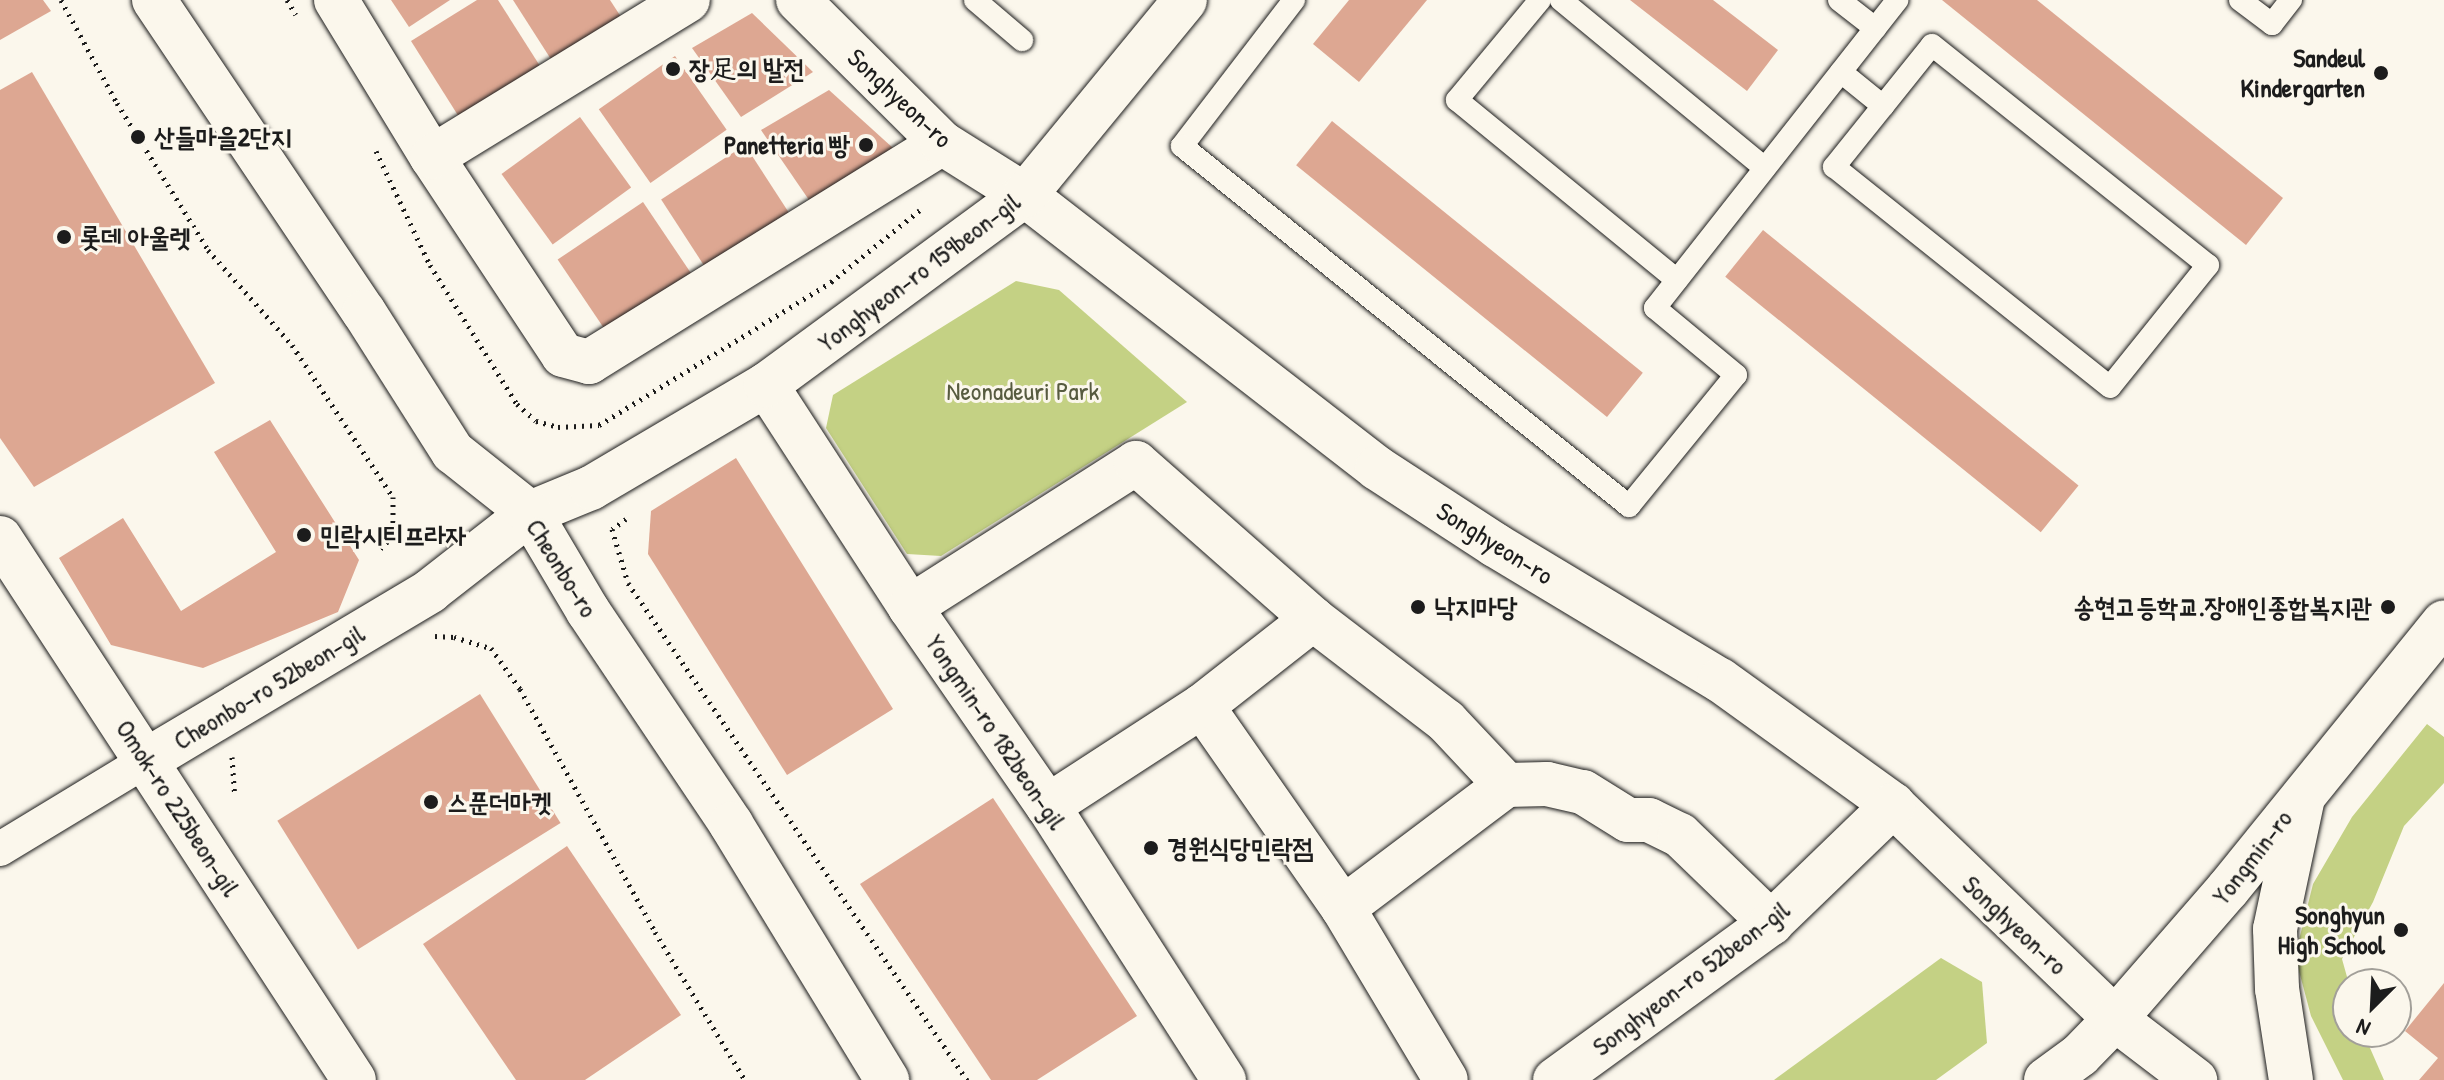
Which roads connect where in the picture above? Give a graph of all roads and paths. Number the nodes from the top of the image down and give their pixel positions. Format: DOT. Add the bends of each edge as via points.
graph roads {
  1 [pos="61,0"];
  2 [pos="154,0"];
  3 [pos="287,0"];
  4 [pos="336,0"];
  5 [pos="688,0"];
  6 [pos="798,0"];
  7 [pos="975,0"];
  8 [pos="1185,0"];
  9 [pos="1294,0"];
  10 [pos="1540,0"];
  11 [pos="1561,0"];
  12 [pos="1839,0"];
  13 [pos="1897,0"];
  14 [pos="2240,0"];
  15 [pos="2291,0"];
  16 [pos="303,26"];
  17 [pos="1875,28"];
  18 [pos="1022,40"];
  19 [pos="1841,72"];
  20 [pos="1883,106"];
  21 [pos="373,143"];
  22 [pos="942,143"];
  23 [pos="432,157"];
  24 [pos="1765,168"];
  25 [pos="1025,195"];
  26 [pos="920,210"];
  27 [pos="1677,280"];
  28 [pos="766,385"];
  29 [pos="636,512"];
  30 [pos="530,513"];
  31 [pos="0,538"];
  32 [pos="379,550"];
  33 [pos="910,607"];
  34 [pos="1313,619"];
  35 [pos="2444,622"];
  36 [pos="432,636"];
  37 [pos="1202,706"];
  38 [pos="231,748"];
  39 [pos="147,760"];
  40 [pos="1506,785"];
  41 [pos="2304,790"];
  42 [pos="235,796"];
  43 [pos="1893,805"];
  44 [pos="1048,806"];
  45 [pos="0,849"];
  46 [pos="1343,908"];
  47 [pos="1771,923"];
  48 [pos="2115,1019"];
  49 [pos="354,1080"];
  50 [pos="745,1080"];
  51 [pos="887,1080"];
  52 [pos="967,1080"];
  53 [pos="1224,1080"];
  54 [pos="1446,1080"];
  55 [pos="1555,1080"];
  56 [pos="2046,1080"];
  57 [pos="2195,1080"];
  58 [pos="2291,1080"];
  1 -- 32 [label="path" via="208,250 292,345 393,497 393,536"];
  2 -- 30 [label="street, Cheonbo-ro" via="453,452"];
  3 -- 16 [label="path"];
  4 -- 23 [label="street"];
  5 -- 23 [label="street"];
  6 -- 22 [label="street, Songhyeon-ro"];
  7 -- 18 [label="lane"];
  8 -- 25 [label="street, Yonghyeon-ro 159beon-gil"];
  9 -- 27 [label="lane" via="1182,146 1629,506 1736,375 1655,308"];
  10 -- 27 [label="lane" via="1457,100"];
  11 -- 24 [label="lane"];
  12 -- 17 [label="lane"];
  13 -- 17 [label="lane"];
  14 -- 15 [label="lane" via="2272,24"];
  17 -- 19 [label="lane"];
  19 -- 20 [label="lane"];
  19 -- 24 [label="lane"];
  20 -- 20 [label="lane" via="1834,167 2110,387 2208,265 1932,45"];
  21 -- 26 [label="path" via="430,265 517,404 536,421 558,427 599,425 831,282"];
  22 -- 23 [label="street" via="589,362 563,355"];
  22 -- 25 [label="street, Songhyeon-ro"];
  24 -- 27 [label="lane"];
  25 -- 28 [label="street, Yonghyeon-ro 159beon-gil"];
  25 -- 43 [label="street, Songhyeon-ro" via="1377,468 1720,680"];
  28 -- 30 [label="street, Yonghyeon-ro 159beon-gil" via="591,488"];
  28 -- 33 [label="street, Yongmin-ro 182beon-gil"];
  29 -- 52 [label="path" via="612,529 628,583"];
  30 -- 39 [label="street, Cheonbo-ro 52beon-gil" via="430,591"];
  30 -- 51 [label="street, Cheonbo-ro" via="588,611 731,824"];
  31 -- 39 [label="street, Omok-ro 225beon-gil"];
  33 -- 34 [label="street" via="1136,463"];
  33 -- 44 [label="street, Yongmin-ro 182beon-gil"];
  34 -- 37 [label="street"];
  34 -- 40 [label="street" via="1446,721"];
  35 -- 41 [label="street, Yongmin-ro"];
  36 -- 50 [label="path" via="491,648 520,689 655,932"];
  37 -- 44 [label="street"];
  37 -- 46 [label="street"];
  38 -- 42 [label="path"];
  39 -- 45 [label="street, Cheonbo-ro 52beon-gil"];
  39 -- 49 [label="street, Omok-ro 225beon-gil"];
  40 -- 46 [label="street"];
  40 -- 47 [label="street" via="1547,784 1583,792 1628,820 1649,820 1680,835"];
  41 -- 48 [label="street, Yongmin-ro" via="2228,889"];
  41 -- 58 [label="street" via="2275,929 2277,989"];
  43 -- 47 [label="street, Songhyeon-ro 52beon-gil"];
  43 -- 48 [label="street, Songhyeon-ro"];
  44 -- 53 [label="street, Yongmin-ro 182beon-gil"];
  46 -- 54 [label="street"];
  47 -- 55 [label="street, Songhyeon-ro 52beon-gil"];
  48 -- 56 [label="street, Yongmin-ro"];
  48 -- 57 [label="street, Songhyeon-ro"];
}
